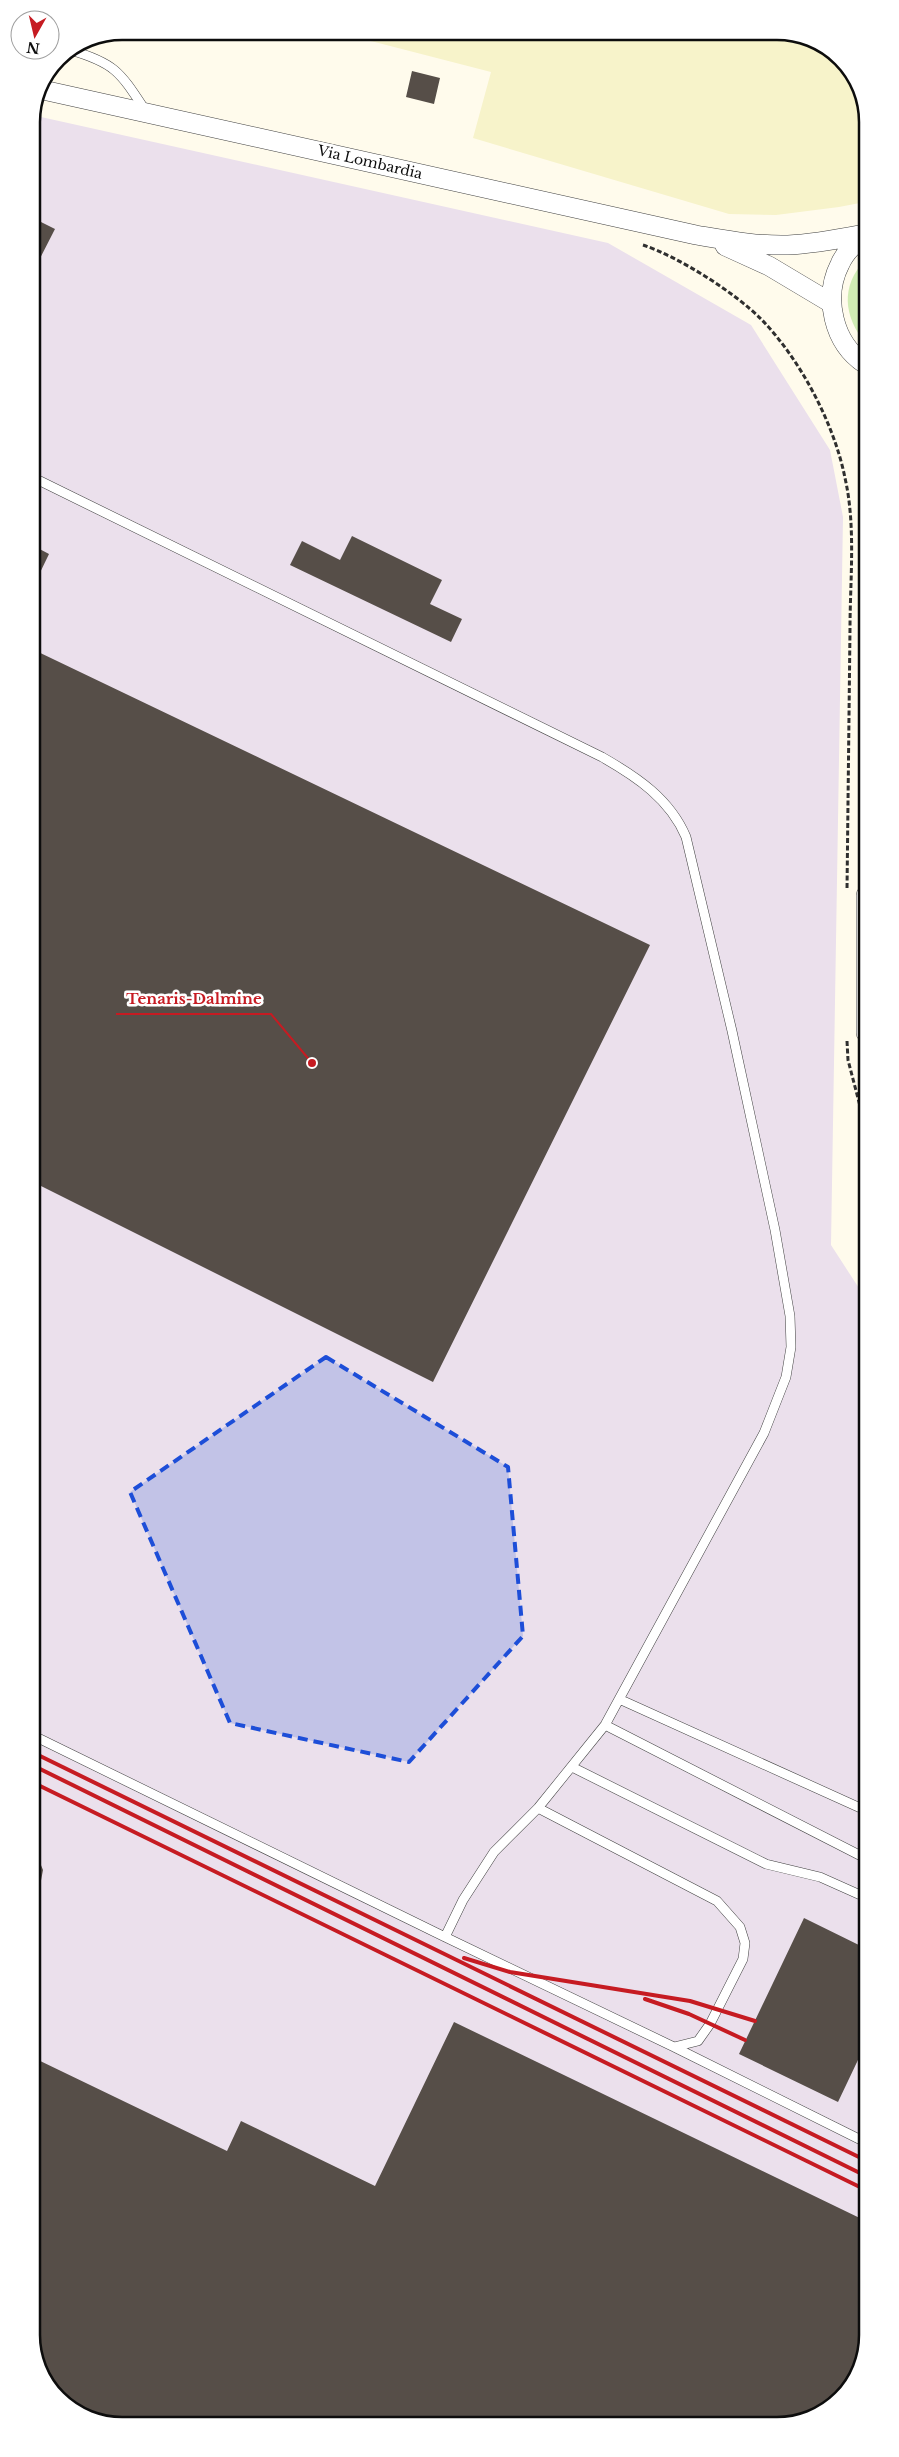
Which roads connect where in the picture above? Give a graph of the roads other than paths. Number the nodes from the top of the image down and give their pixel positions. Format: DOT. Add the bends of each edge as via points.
graph roads {
  1 [pos="79,53"];
  2 [pos="46,91"];
  3 [pos="147,113"];
  4 [pos="696,235"];
  5 [pos="859,235"];
  6 [pos="859,240"];
  7 [pos="831,303"];
  8 [pos="859,360"];
  9 [pos="40,481"];
  10 [pos="619,1699"];
  11 [pos="605,1725"];
  12 [pos="40,1739"];
  13 [pos="572,1767"];
  14 [pos="859,1807"];
  15 [pos="538,1808"];
  16 [pos="859,1855"];
  17 [pos="859,1894"];
  18 [pos="444,1937"];
  19 [pos="674,2047"];
  20 [pos="859,2139"];
  1 -- 3 [label="lane" via="113,67"];
  2 -- 3 [label="street, Via Lombardia"];
  3 -- 4 [label="street, Via Lombardia"];
  4 -- 5 [label="street, Via Lombardia" via="786,245"];
  4 -- 7 [label="street, Via Lombardia" via="756,259"];
  6 -- 7 [label="street, Via Lombardia" via="840,264 833,283"];
  7 -- 8 [label="street, Via Lombardia" via="835,324 845,344"];
  9 -- 10 [label="lane" via="602,757 653,791 682,826 692,857 775,1230 789,1306 790,1347 786,1377 767,1427"];
  10 -- 11 [label="lane"];
  10 -- 14 [label="lane"];
  11 -- 13 [label="lane"];
  11 -- 16 [label="lane"];
  12 -- 18 [label="lane"];
  13 -- 15 [label="lane"];
  13 -- 17 [label="lane" via="766,1864 820,1877"];
  15 -- 18 [label="lane" via="494,1852"];
  15 -- 19 [label="lane" via="717,1901 740,1927 745,1943 743,1959 707,2029 698,2041"];
  18 -- 19 [label="lane"];
  19 -- 20 [label="lane"];
}
